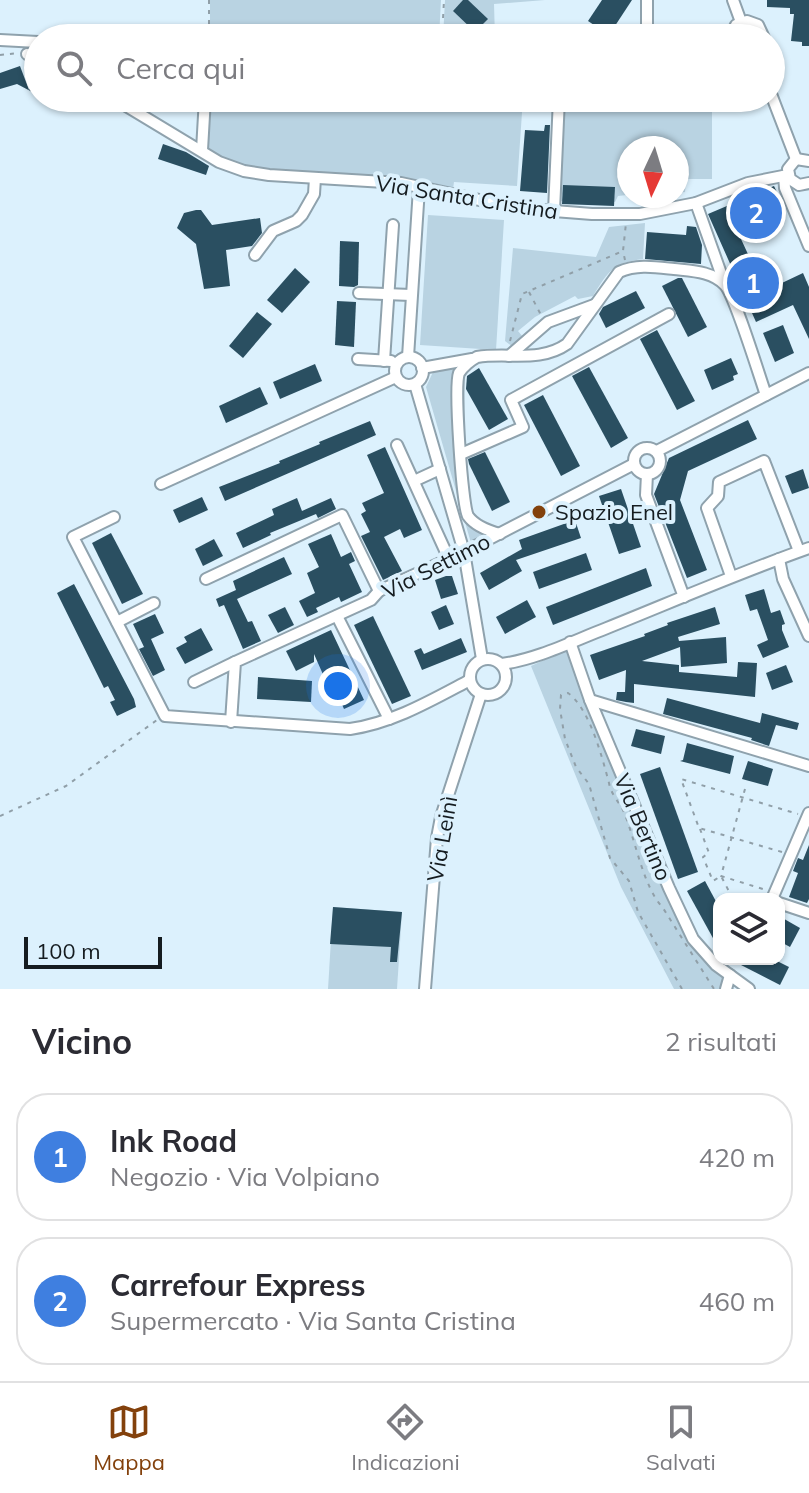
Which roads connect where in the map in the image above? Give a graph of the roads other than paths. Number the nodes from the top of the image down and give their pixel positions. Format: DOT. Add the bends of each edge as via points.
graph roads {
  1 [pos="647,0"];
  2 [pos="733,0"];
  3 [pos="741,22"];
  4 [pos="647,24"];
  5 [pos="739,24"];
  6 [pos="752,24"];
  7 [pos="0,40"];
  8 [pos="24,41"];
  9 [pos="137,112"];
  10 [pos="204,112"];
  11 [pos="558,112"];
  12 [pos="778,112"];
  13 [pos="202,150"];
  14 [pos="796,159"];
  15 [pos="809,161"];
  16 [pos="786,176"];
  17 [pos="315,178"];
  18 [pos="808,185"];
  19 [pos="419,188"];
  20 [pos="696,203"];
  21 [pos="554,211"];
  22 [pos="393,225"];
  23 [pos="809,246"];
  24 [pos="255,255"];
  25 [pos="725,284"];
  26 [pos="359,293"];
  27 [pos="388,294"];
  28 [pos="411,295"];
  29 [pos="594,305"];
  30 [pos="669,314"];
  31 [pos="506,356"];
  32 [pos="408,357"];
  33 [pos="358,359"];
  34 [pos="472,359"];
  35 [pos="384,361"];
  36 [pos="396,364"];
  37 [pos="422,368"];
  38 [pos="809,373"];
  39 [pos="396,377"];
  40 [pos="415,384"];
  41 [pos="766,395"];
  42 [pos="397,445"];
  43 [pos="657,451"];
  44 [pos="461,454"];
  45 [pos="634,464"];
  46 [pos="440,469"];
  47 [pos="647,474"];
  48 [pos="414,481"];
  49 [pos="161,484"];
  50 [pos="114,517"];
  51 [pos="500,534"];
  52 [pos="804,550"];
  53 [pos="464,552"];
  54 [pos="449,559"];
  55 [pos="779,559"];
  56 [pos="731,576"];
  57 [pos="206,579"];
  58 [pos="379,591"];
  59 [pos="684,597"];
  60 [pos="154,603"];
  61 [pos="337,616"];
  62 [pos="117,622"];
  63 [pos="809,636"];
  64 [pos="570,642"];
  65 [pos="482,659"];
  66 [pos="235,662"];
  67 [pos="504,668"];
  68 [pos="470,680"];
  69 [pos="194,682"];
  70 [pos="481,694"];
  71 [pos="590,700"];
  72 [pos="389,719"];
  73 [pos="231,722"];
  74 [pos="809,766"];
  75 [pos="808,815"];
  76 [pos="777,893"];
  77 [pos="785,902"];
  78 [pos="809,913"];
  79 [pos="713,957"];
  80 [pos="722,965"];
  81 [pos="730,975"];
  82 [pos="425,989"];
  83 [pos="726,989"];
  84 [pos="749,989"];
  1 -- 4 [label="street"];
  2 -- 3 [label="street"];
  3 -- 5 [label="street"];
  3 -- 6 [label="street"];
  7 -- 8 [label="street"];
  9 -- 13 [label="street, Via Santa Cristina"];
  10 -- 13 [label="street"];
  11 -- 21 [label="street"];
  12 -- 14 [label="street"];
  13 -- 17 [label="street, Via Santa Cristina" via="244,171"];
  14 -- 15 [label="street"];
  14 -- 16 [label="street"];
  16 -- 18 [label="street"];
  16 -- 20 [label="street, Via Santa Cristina" via="748,183"];
  16 -- 23 [label="street" via="785,188"];
  17 -- 19 [label="street, Via Santa Cristina"];
  17 -- 24 [label="street" via="314,194 302,215 273,231"];
  19 -- 21 [label="street, Via Santa Cristina"];
  19 -- 28 [label="street"];
  20 -- 21 [label="street, Via Santa Cristina" via="628,214"];
  20 -- 25 [label="street"];
  22 -- 27 [label="street"];
  25 -- 29 [label="street" via="706,273 628,268"];
  25 -- 41 [label="street"];
  26 -- 27 [label="street"];
  27 -- 28 [label="street"];
  27 -- 35 [label="street"];
  28 -- 32 [label="street"];
  29 -- 31 [label="street" via="548,322"];
  29 -- 31 [label="street" via="557,351"];
  30 -- 44 [label="street" via="511,400 523,427"];
  31 -- 34 [label="street"];
  32 -- 36 [label="street"];
  32 -- 37 [label="street"];
  33 -- 35 [label="street"];
  34 -- 37 [label="street"];
  34 -- 44 [label="street" via="460,372 456,389"];
  35 -- 36 [label="street"];
  36 -- 39 [label="street"];
  37 -- 40 [label="street"];
  38 -- 41 [label="street"];
  39 -- 40 [label="street" via="406,385"];
  39 -- 49 [label="street"];
  40 -- 46 [label="street"];
  41 -- 43 [label="street"];
  42 -- 48 [label="street"];
  43 -- 45 [label="street" via="640,449"];
  43 -- 47 [label="street" via="659,468"];
  44 -- 51 [label="street" via="468,515 486,531"];
  45 -- 47 [label="street"];
  45 -- 51 [label="street, Via Settimo"];
  46 -- 48 [label="street"];
  46 -- 53 [label="street"];
  47 -- 59 [label="street" via="646,495"];
  48 -- 54 [label="street"];
  50 -- 62 [label="street" via="73,537"];
  51 -- 53 [label="street, Via Settimo"];
  52 -- 55 [label="street"];
  52 -- 56 [label="street" via="764,461 719,482 718,496 707,508"];
  53 -- 54 [label="street, Via Settimo"];
  53 -- 65 [label="street"];
  54 -- 58 [label="street, Via Settimo"];
  55 -- 56 [label="street"];
  55 -- 63 [label="street"];
  56 -- 59 [label="street"];
  57 -- 58 [label="street" via="342,515"];
  58 -- 61 [label="street, Via Settimo"];
  59 -- 64 [label="street"];
  60 -- 62 [label="street"];
  61 -- 66 [label="street, Via Settimo"];
  61 -- 72 [label="street"];
  62 -- 73 [label="street" via="165,716"];
  64 -- 67 [label="street"];
  64 -- 71 [label="street, Via Bertino"];
  65 -- 67 [label="street" via="493,659"];
  65 -- 68 [label="street" via="471,670"];
  66 -- 69 [label="street, Via Settimo"];
  66 -- 73 [label="street"];
  67 -- 70 [label="street" via="502,689"];
  68 -- 70 [label="street"];
  68 -- 72 [label="street"];
  70 -- 82 [label="street, Via Leinì" via="437,838"];
  71 -- 74 [label="street"];
  71 -- 79 [label="street, Via Bertino" via="693,939"];
  72 -- 73 [label="street" via="350,729"];
  75 -- 76 [label="street"];
  77 -- 78 [label="street"];
  80 -- 81 [label="street, Via Bertino"];
  81 -- 83 [label="street"];
  81 -- 84 [label="street, Via Bertino"];
}
